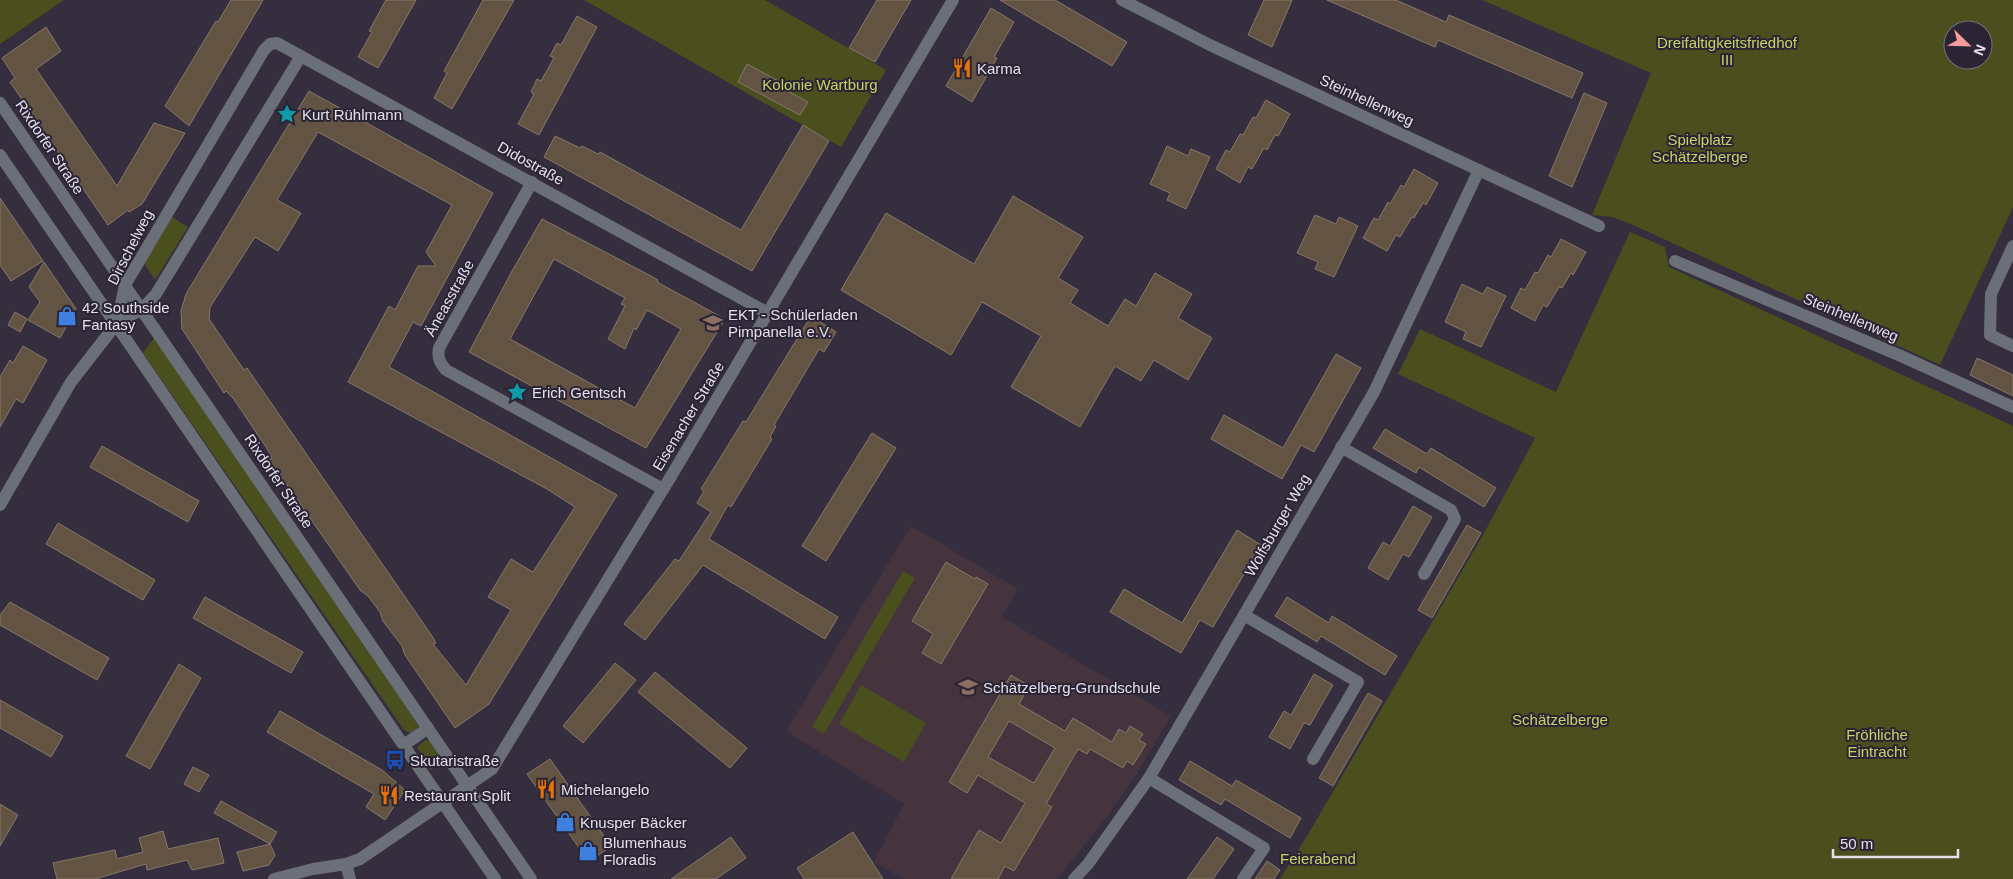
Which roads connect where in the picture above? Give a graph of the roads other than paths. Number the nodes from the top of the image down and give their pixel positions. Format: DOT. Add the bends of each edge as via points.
graph roads {
  1 [pos="953,0"];
  2 [pos="1122,0"];
  3 [pos="277,43"];
  4 [pos="301,56"];
  5 [pos="0,103"];
  6 [pos="0,155"];
  7 [pos="1479,170"];
  8 [pos="532,182"];
  9 [pos="1599,226"];
  10 [pos="2013,246"];
  11 [pos="1676,261"];
  12 [pos="125,285"];
  13 [pos="142,309"];
  14 [pos="768,313"];
  15 [pos="116,323"];
  16 [pos="2013,346"];
  17 [pos="2013,407"];
  18 [pos="1341,447"];
  19 [pos="663,489"];
  20 [pos="0,505"];
  21 [pos="1424,574"];
  22 [pos="1244,615"];
  23 [pos="428,728"];
  24 [pos="404,745"];
  25 [pos="1313,759"];
  26 [pos="1149,778"];
  27 [pos="469,786"];
  28 [pos="443,804"];
  29 [pos="346,864"];
  30 [pos="274,879"];
  31 [pos="350,879"];
  32 [pos="496,879"];
  33 [pos="531,879"];
  34 [pos="1074,879"];
  35 [pos="1243,879"];
  1 -- 14 [label="street, Eisenacher Straße"];
  2 -- 7 [label="street, Steinhellenweg" via="1210,45"];
  3 -- 4 [label="street, Didostraße"];
  3 -- 12 [label="street, Dirschelweg" via="264,50"];
  4 -- 8 [label="street, Didostraße"];
  4 -- 13 [label="street" via="156,294"];
  5 -- 12 [label="street, Rixdorfer Straße"];
  6 -- 15 [label="street"];
  7 -- 9 [label="street, Steinhellenweg"];
  7 -- 18 [label="street, Wolfsburger Weg" via="1401,339"];
  8 -- 14 [label="street, Didostraße"];
  8 -- 19 [label="street, Äneasstraße" via="439,348 440,363 446,370"];
  10 -- 16 [label="street" via="1991,294 1990,326 1990,334"];
  11 -- 17 [label="street, Steinhellenweg"];
  12 -- 13 [label="street, Rixdorfer Straße"];
  12 -- 15 [label="street, Dirschelweg"];
  13 -- 15 [label="street"];
  13 -- 23 [label="street, Rixdorfer Straße"];
  14 -- 19 [label="street, Eisenacher Straße"];
  15 -- 20 [label="street" via="71,382"];
  15 -- 24 [label="street"];
  18 -- 21 [label="street" via="1451,510 1455,518"];
  18 -- 22 [label="street, Wolfsburger Weg"];
  19 -- 27 [label="street, Eisenacher Straße" via="492,769"];
  22 -- 25 [label="street" via="1358,682"];
  22 -- 26 [label="street, Wolfsburger Weg"];
  23 -- 24 [label="street"];
  23 -- 27 [label="street, Rixdorfer Straße"];
  24 -- 28 [label="street"];
  26 -- 34 [label="street, Wolfsburger Weg"];
  26 -- 35 [label="street" via="1264,848"];
  27 -- 28 [label="street, Eisenacher Straße"];
  27 -- 33 [label="street, Rixdorfer Straße"];
  28 -- 29 [label="street" via="360,859"];
  28 -- 32 [label="street"];
  29 -- 30 [label="street" via="313,868"];
  29 -- 31 [label="street"];
}
